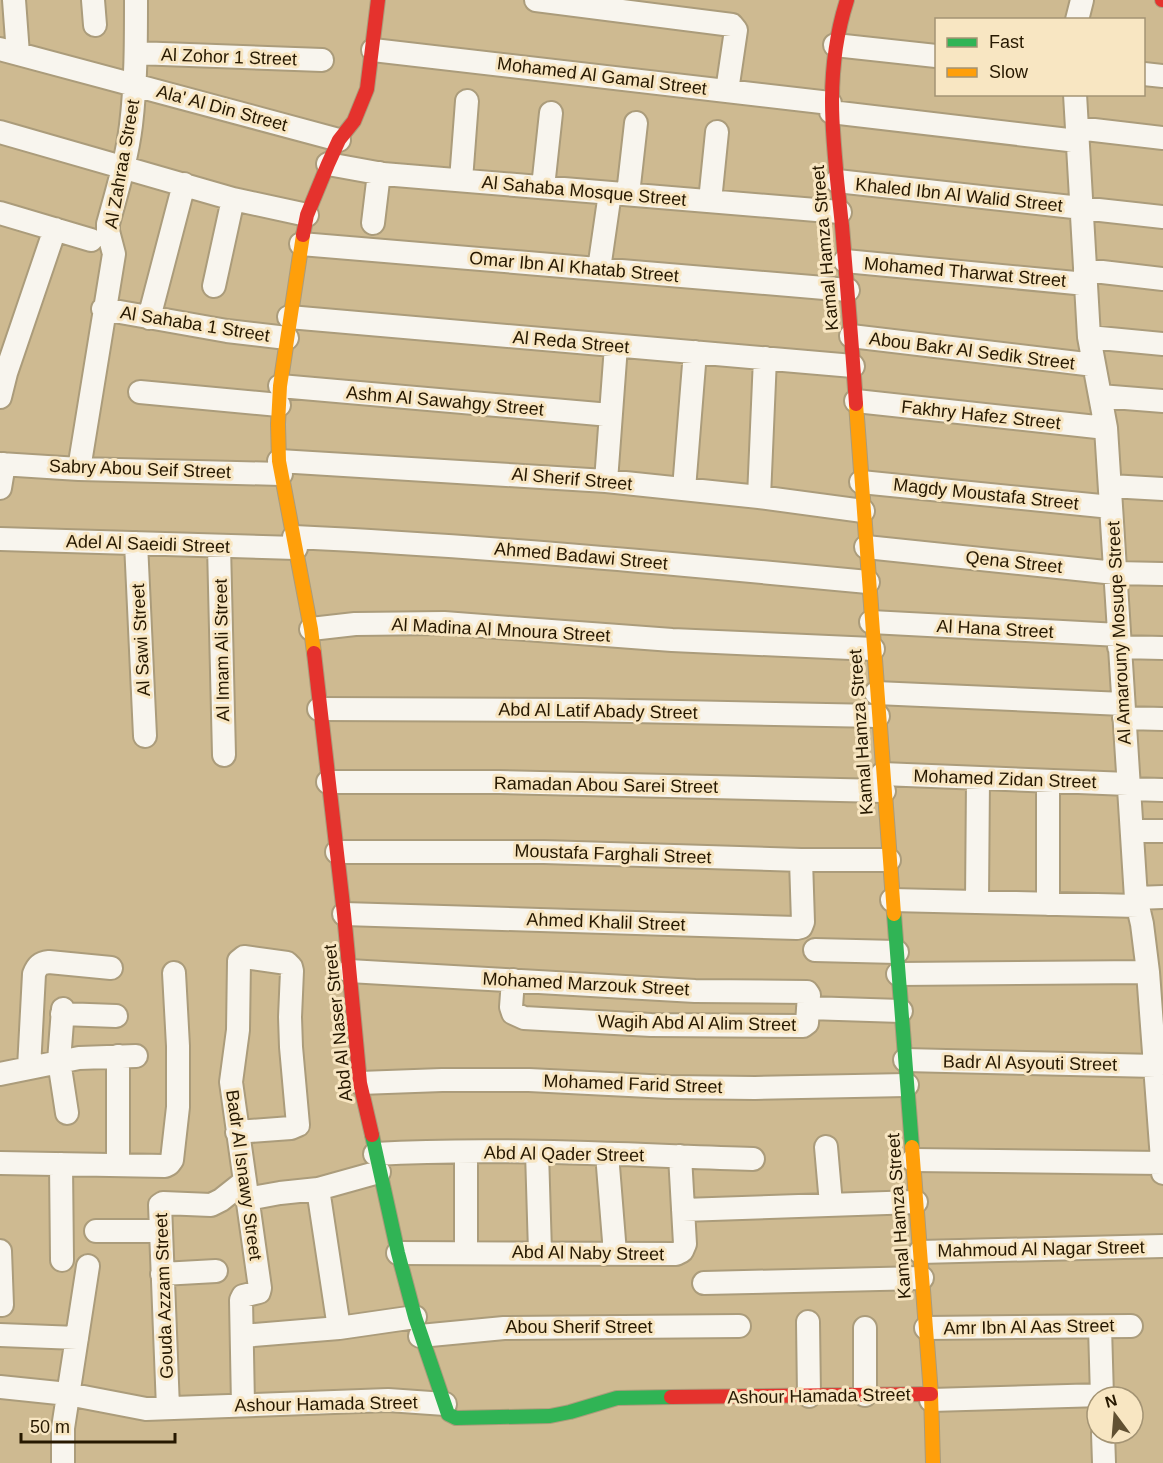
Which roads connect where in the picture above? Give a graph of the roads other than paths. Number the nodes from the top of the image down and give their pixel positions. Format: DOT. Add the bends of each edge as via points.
graph roads {
  1 [pos="14,0"];
  2 [pos="93,0"];
  3 [pos="136,0"];
  4 [pos="378,0"];
  5 [pos="536,0"];
  6 [pos="847,0"];
  7 [pos="1082,0"];
  8 [pos="1078,18"];
  9 [pos="95,24"];
  10 [pos="835,45"];
  11 [pos="373,50"];
  12 [pos="9,51"];
  13 [pos="136,53"];
  14 [pos="935,56"];
  15 [pos="322,60"];
  16 [pos="1145,74"];
  17 [pos="1163,76"];
  18 [pos="135,84"];
  19 [pos="727,91"];
  20 [pos="1075,96"];
  21 [pos="467,101"];
  22 [pos="830,108"];
  23 [pos="551,113"];
  24 [pos="636,123"];
  25 [pos="0,132"];
  26 [pos="717,132"];
  27 [pos="1077,134"];
  28 [pos="1163,138"];
  29 [pos="339,141"];
  30 [pos="328,164"];
  31 [pos="124,166"];
  32 [pos="379,173"];
  33 [pos="461,180"];
  34 [pos="837,181"];
  35 [pos="184,184"];
  36 [pos="543,187"];
  37 [pos="619,194"];
  38 [pos="234,199"];
  39 [pos="710,201"];
  40 [pos="1081,208"];
  41 [pos="840,212"];
  42 [pos="0,213"];
  43 [pos="307,215"];
  44 [pos="1163,217"];
  45 [pos="373,223"];
  46 [pos="55,229"];
  47 [pos="91,240"];
  48 [pos="301,244"];
  49 [pos="845,261"];
  50 [pos="599,269"];
  51 [pos="1085,277"];
  52 [pos="1163,279"];
  53 [pos="214,286"];
  54 [pos="848,290"];
  55 [pos="103,309"];
  56 [pos="149,318"];
  57 [pos="288,328"];
  58 [pos="851,336"];
  59 [pos="1089,337"];
  60 [pos="1163,344"];
  61 [pos="615,346"];
  62 [pos="695,352"];
  63 [pos="765,358"];
  64 [pos="1094,365"];
  65 [pos="853,366"];
  66 [pos="140,392"];
  67 [pos="279,396"];
  68 [pos="1100,396"];
  69 [pos="0,397"];
  70 [pos="856,401"];
  71 [pos="1163,401"];
  72 [pos="610,415"];
  73 [pos="1106,428"];
  74 [pos="2,464"];
  75 [pos="280,467"];
  76 [pos="78,469"];
  77 [pos="606,481"];
  78 [pos="861,482"];
  79 [pos="0,488"];
  80 [pos="684,489"];
  81 [pos="1163,489"];
  82 [pos="1110,496"];
  83 [pos="759,497"];
  84 [pos="863,511"];
  85 [pos="0,539"];
  86 [pos="295,542"];
  87 [pos="136,543"];
  88 [pos="219,546"];
  89 [pos="866,547"];
  90 [pos="1115,573"];
  91 [pos="1163,574"];
  92 [pos="868,582"];
  93 [pos="871,622"];
  94 [pos="310,629"];
  95 [pos="1119,641"];
  96 [pos="1163,648"];
  97 [pos="873,649"];
  98 [pos="876,693"];
  99 [pos="319,709"];
  100 [pos="1123,711"];
  101 [pos="878,717"];
  102 [pos="1163,719"];
  103 [pos="145,736"];
  104 [pos="224,755"];
  105 [pos="978,778"];
  106 [pos="1048,781"];
  107 [pos="328,782"];
  108 [pos="883,782"];
  109 [pos="1129,787"];
  110 [pos="1163,790"];
  111 [pos="1132,831"];
  112 [pos="1163,831"];
  113 [pos="337,852"];
  114 [pos="801,860"];
  115 [pos="889,860"];
  116 [pos="1163,897"];
  117 [pos="892,900"];
  118 [pos="977,902"];
  119 [pos="1138,902"];
  120 [pos="1048,904"];
  121 [pos="344,914"];
  122 [pos="815,950"];
  123 [pos="897,952"];
  124 [pos="111,968"];
  125 [pos="349,971"];
  126 [pos="174,973"];
  127 [pos="898,974"];
  128 [pos="513,980"];
  129 [pos="1154,986"];
  130 [pos="808,1008"];
  131 [pos="901,1011"];
  132 [pos="116,1016"];
  133 [pos="1158,1057"];
  134 [pos="905,1060"];
  135 [pos="59,1061"];
  136 [pos="29,1068"];
  137 [pos="0,1074"];
  138 [pos="360,1083"];
  139 [pos="907,1085"];
  140 [pos="67,1113"];
  141 [pos="237,1132"];
  142 [pos="826,1147"];
  143 [pos="466,1152"];
  144 [pos="537,1152"];
  145 [pos="607,1154"];
  146 [pos="680,1156"];
  147 [pos="753,1159"];
  148 [pos="913,1160"];
  149 [pos="1162,1161"];
  150 [pos="0,1163"];
  151 [pos="377,1163"];
  152 [pos="61,1164"];
  153 [pos="118,1166"];
  154 [pos="318,1189"];
  155 [pos="246,1190"];
  156 [pos="916,1202"];
  157 [pos="831,1204"];
  158 [pos="683,1210"];
  159 [pos="96,1231"];
  160 [pos="161,1231"];
  161 [pos="1163,1246"];
  162 [pos="0,1251"];
  163 [pos="540,1252"];
  164 [pos="920,1252"];
  165 [pos="398,1253"];
  166 [pos="466,1253"];
  167 [pos="615,1253"];
  168 [pos="63,1260"];
  169 [pos="88,1266"];
  170 [pos="216,1271"];
  171 [pos="162,1275"];
  172 [pos="922,1278"];
  173 [pos="704,1283"];
  174 [pos="0,1305"];
  175 [pos="808,1322"];
  176 [pos="739,1326"];
  177 [pos="1131,1326"];
  178 [pos="418,1327"];
  179 [pos="1100,1327"];
  180 [pos="339,1328"];
  181 [pos="865,1328"];
  182 [pos="926,1328"];
  183 [pos="0,1335"];
  184 [pos="242,1336"];
  185 [pos="77,1338"];
  186 [pos="1102,1385"];
  187 [pos="0,1387"];
  188 [pos="68,1394"];
  189 [pos="865,1395"];
  190 [pos="809,1396"];
  191 [pos="1085,1396"];
  192 [pos="931,1397"];
  193 [pos="445,1404"];
  194 [pos="243,1405"];
  195 [pos="168,1408"];
  196 [pos="1103,1445"];
  197 [pos="63,1463"];
  198 [pos="933,1463"];
  199 [pos="1104,1463"];
  1 -- 12 [label="street"];
  2 -- 9 [label="street"];
  3 -- 13 [label="street, Al Zahraa Street"];
  4 -- 11 [label="street"];
  5 -- 19 [label="street" via="732,25 736,30"];
  6 -- 10 [label="street, Kamal Hamza Street"];
  7 -- 8 [label="street"];
  10 -- 14 [label="street"];
  10 -- 22 [label="street, Kamal Hamza Street"];
  11 -- 19 [label="street, Mohamed Al Gamal Street"];
  11 -- 29 [label="street" via="367,89 354,121"];
  12 -- 18 [label="street, Ala' Al Din Street"];
  13 -- 15 [label="street, Al Zohor 1 Street"];
  13 -- 18 [label="street, Al Zahraa Street"];
  16 -- 17 [label="street"];
  18 -- 29 [label="street, Ala' Al Din Street"];
  18 -- 31 [label="street, Al Zahraa Street"];
  19 -- 22 [label="street, Mohamed Al Gamal Street"];
  20 -- 27 [label="street, Al Amarouny Mosuqe Street"];
  21 -- 33 [label="street"];
  22 -- 27 [label="street, Mohamed Al Gamal Street"];
  22 -- 34 [label="street, Kamal Hamza Street"];
  23 -- 36 [label="street"];
  24 -- 37 [label="street"];
  25 -- 31 [label="street"];
  26 -- 39 [label="street"];
  27 -- 28 [label="street, Mohamed Al Gamal Street"];
  27 -- 40 [label="street, Al Amarouny Mosuqe Street"];
  29 -- 30 [label="street"];
  30 -- 32 [label="street, Al Sahaba Mosque Street"];
  30 -- 43 [label="street"];
  31 -- 35 [label="street"];
  31 -- 55 [label="street, Al Zahraa Street" via="108,224 114,254"];
  32 -- 33 [label="street, Al Sahaba Mosque Street"];
  32 -- 45 [label="street"];
  33 -- 36 [label="street, Al Sahaba Mosque Street"];
  34 -- 40 [label="street, Khaled Ibn Al Walid Street"];
  34 -- 41 [label="street, Kamal Hamza Street"];
  35 -- 38 [label="street"];
  35 -- 56 [label="street"];
  36 -- 37 [label="street, Al Sahaba Mosque Street"];
  37 -- 39 [label="street, Al Sahaba Mosque Street"];
  37 -- 50 [label="street"];
  38 -- 43 [label="street"];
  38 -- 53 [label="street"];
  39 -- 41 [label="street, Al Sahaba Mosque Street"];
  40 -- 44 [label="street, Khaled Ibn Al Walid Street"];
  40 -- 51 [label="street, Al Amarouny Mosuqe Street"];
  41 -- 49 [label="street, Kamal Hamza Street"];
  42 -- 46 [label="street"];
  43 -- 48 [label="street"];
  46 -- 47 [label="street"];
  46 -- 69 [label="street"];
  48 -- 50 [label="street, Omar Ibn Al Khatab Street"];
  48 -- 57 [label="street"];
  49 -- 51 [label="street, Mohamed Tharwat Street"];
  49 -- 54 [label="street, Kamal Hamza Street"];
  50 -- 54 [label="street, Omar Ibn Al Khatab Street"];
  51 -- 52 [label="street, Mohamed Tharwat Street"];
  51 -- 59 [label="street, Al Amarouny Mosuqe Street"];
  54 -- 58 [label="street, Kamal Hamza Street"];
  55 -- 56 [label="street, Al Sahaba 1 Street"];
  55 -- 76 [label="street, Al Zahraa Street"];
  56 -- 57 [label="street, Al Sahaba 1 Street" via="227,331"];
  57 -- 61 [label="street, Al Reda Street"];
  57 -- 67 [label="street"];
  58 -- 64 [label="street, Abou Bakr Al Sedik Street"];
  58 -- 65 [label="street, Kamal Hamza Street"];
  59 -- 60 [label="street"];
  59 -- 64 [label="street, Al Amarouny Mosuqe Street"];
  61 -- 62 [label="street, Al Reda Street"];
  61 -- 72 [label="street"];
  62 -- 63 [label="street, Al Reda Street"];
  62 -- 80 [label="street"];
  63 -- 65 [label="street, Al Reda Street"];
  63 -- 83 [label="street"];
  64 -- 68 [label="street, Al Amarouny Mosuqe Street"];
  65 -- 70 [label="street, Kamal Hamza Street"];
  66 -- 67 [label="street, Ashm Al Sawahgy Street"];
  67 -- 72 [label="street, Ashm Al Sawahgy Street"];
  67 -- 75 [label="street"];
  68 -- 71 [label="street"];
  68 -- 73 [label="street, Al Amarouny Mosuqe Street"];
  70 -- 73 [label="street, Fakhry Hafez Street"];
  70 -- 78 [label="street, Kamal Hamza Street"];
  72 -- 77 [label="street"];
  73 -- 82 [label="street, Al Amarouny Mosuqe Street"];
  74 -- 76 [label="street, Sabry Abou Seif Street"];
  74 -- 79 [label="street"];
  75 -- 76 [label="street, Sabry Abou Seif Street"];
  75 -- 77 [label="street, Al Sherif Street"];
  75 -- 86 [label="street"];
  77 -- 80 [label="street, Al Sherif Street"];
  78 -- 82 [label="street, Magdy Moustafa Street"];
  78 -- 84 [label="street, Kamal Hamza Street"];
  80 -- 83 [label="street, Al Sherif Street"];
  81 -- 82 [label="street, Magdy Moustafa Street"];
  82 -- 90 [label="street, Al Amarouny Mosuqe Street"];
  83 -- 84 [label="street, Al Sherif Street"];
  84 -- 89 [label="street, Kamal Hamza Street"];
  85 -- 87 [label="street, Adel Al Saeidi Street"];
  86 -- 88 [label="street, Adel Al Saeidi Street"];
  86 -- 92 [label="street, Ahmed Badawi Street" via="396,542"];
  86 -- 94 [label="street"];
  87 -- 88 [label="street, Adel Al Saeidi Street"];
  87 -- 103 [label="street, Al Sawi Street"];
  88 -- 104 [label="street, Al Imam Ali Street"];
  89 -- 90 [label="street, Qena Street"];
  89 -- 92 [label="street, Kamal Hamza Street"];
  90 -- 91 [label="street, Qena Street"];
  90 -- 95 [label="street, Al Amarouny Mosuqe Street"];
  92 -- 93 [label="street, Kamal Hamza Street"];
  93 -- 95 [label="street, Al Hana Street"];
  93 -- 97 [label="street, Kamal Hamza Street"];
  94 -- 97 [label="street, Al Madina Al Mnoura Street" via="444,623 672,640"];
  94 -- 99 [label="street, Abd Al Naser Street"];
  95 -- 96 [label="street, Al Hana Street"];
  95 -- 100 [label="street, Al Amarouny Mosuqe Street"];
  97 -- 98 [label="street, Kamal Hamza Street"];
  98 -- 100 [label="street"];
  98 -- 101 [label="street, Kamal Hamza Street"];
  99 -- 101 [label="street, Abd Al Latif Abady Street"];
  99 -- 107 [label="street, Abd Al Naser Street"];
  100 -- 102 [label="street"];
  100 -- 109 [label="street, Al Amarouny Mosuqe Street"];
  101 -- 108 [label="street, Kamal Hamza Street"];
  105 -- 106 [label="street, Mohamed Zidan Street"];
  105 -- 108 [label="street, Mohamed Zidan Street"];
  105 -- 118 [label="street"];
  106 -- 109 [label="street, Mohamed Zidan Street"];
  106 -- 120 [label="street"];
  107 -- 108 [label="street, Ramadan Abou Sarei Street"];
  107 -- 113 [label="street, Abd Al Naser Street"];
  108 -- 115 [label="street, Kamal Hamza Street"];
  109 -- 110 [label="street, Mohamed Zidan Street"];
  109 -- 111 [label="street, Al Amarouny Mosuqe Street"];
  111 -- 112 [label="street"];
  111 -- 119 [label="street, Al Amarouny Mosuqe Street"];
  113 -- 114 [label="street, Moustafa Farghali Street" via="544,852"];
  113 -- 121 [label="street, Abd Al Naser Street"];
  114 -- 115 [label="street, Moustafa Farghali Street"];
  114 -- 121 [label="street, Ahmed Khalil Street" via="803,922 797,928"];
  115 -- 117 [label="street, Kamal Hamza Street"];
  116 -- 119 [label="street"];
  117 -- 118 [label="street"];
  117 -- 123 [label="street, Kamal Hamza Street"];
  118 -- 120 [label="street"];
  119 -- 120 [label="street"];
  119 -- 129 [label="street, Al Amarouny Mosuqe Street"];
  121 -- 125 [label="street, Abd Al Naser Street"];
  122 -- 123 [label="street"];
  123 -- 127 [label="street, Kamal Hamza Street"];
  124 -- 136 [label="street" via="49,962 37,966"];
  125 -- 128 [label="street, Mohamed Marzouk Street"];
  125 -- 138 [label="street, Abd Al Naser Street"];
  126 -- 153 [label="street" via="178,1107 172,1160 165,1166"];
  127 -- 129 [label="street"];
  127 -- 131 [label="street, Kamal Hamza Street"];
  128 -- 130 [label="street, Mohamed Marzouk Street" via="695,991 806,992"];
  128 -- 130 [label="street, Wagih Abd Al Alim Street" via="511,1007 513,1013 524,1018 651,1025 803,1026 807,1023"];
  129 -- 133 [label="street, Al Amarouny Mosuqe Street"];
  130 -- 131 [label="street, Wagih Abd Al Alim Street"];
  131 -- 134 [label="street, Kamal Hamza Street"];
  132 -- 135 [label="street" via="63,1012"];
  133 -- 134 [label="street, Badr Al Asyouti Street"];
  133 -- 149 [label="street, Al Amarouny Mosuqe Street"];
  134 -- 139 [label="street, Kamal Hamza Street"];
  135 -- 136 [label="street"];
  135 -- 140 [label="street"];
  135 -- 153 [label="street" via="127,1056"];
  136 -- 137 [label="street"];
  138 -- 139 [label="street, Mohamed Farid Street" via="529,1080 669,1087"];
  138 -- 151 [label="street, Abd Al Naser Street"];
  139 -- 148 [label="street, Kamal Hamza Street"];
  141 -- 141 [label="street, Badr Al Isnawy Street" via="231,1075 238,1030 239,961 244,957 287,963 291,967 291,1047 298,1125"];
  141 -- 155 [label="street, Badr Al Isnawy Street"];
  142 -- 157 [label="street"];
  143 -- 144 [label="street, Abd Al Qader Street"];
  143 -- 151 [label="street, Abd Al Qader Street" via="422,1152"];
  143 -- 166 [label="street"];
  144 -- 145 [label="street, Abd Al Qader Street"];
  144 -- 163 [label="street"];
  145 -- 146 [label="street, Abd Al Qader Street"];
  145 -- 167 [label="street"];
  146 -- 147 [label="street, Abd Al Qader Street"];
  146 -- 158 [label="street, Abd Al Naby Street"];
  148 -- 149 [label="street"];
  148 -- 156 [label="street, Kamal Hamza Street"];
  150 -- 152 [label="street"];
  151 -- 154 [label="street, Abd Al Qader Street"];
  151 -- 165 [label="street, Abd Al Naser Street"];
  152 -- 153 [label="street"];
  152 -- 168 [label="street"];
  154 -- 155 [label="street, Abd Al Qader Street" via="280,1193"];
  154 -- 180 [label="street"];
  155 -- 160 [label="street, Gouda Azzam Street" via="211,1205 162,1203"];
  155 -- 184 [label="street, Badr Al Isnawy Street" via="260,1288 241,1300"];
  156 -- 157 [label="street"];
  156 -- 164 [label="street, Kamal Hamza Street"];
  157 -- 158 [label="street"];
  158 -- 167 [label="street, Abd Al Naby Street" via="685,1244 680,1253"];
  159 -- 160 [label="street"];
  160 -- 171 [label="street, Gouda Azzam Street"];
  161 -- 164 [label="street, Mahmoud Al Nagar Street"];
  162 -- 174 [label="street"];
  163 -- 166 [label="street, Abd Al Naby Street"];
  163 -- 167 [label="street, Abd Al Naby Street"];
  164 -- 172 [label="street, Kamal Hamza Street"];
  165 -- 166 [label="street, Abd Al Naby Street"];
  165 -- 178 [label="street, Abd Al Naser Street"];
  169 -- 185 [label="street"];
  170 -- 171 [label="street"];
  171 -- 195 [label="street, Gouda Azzam Street"];
  172 -- 173 [label="street"];
  172 -- 182 [label="street, Kamal Hamza Street"];
  175 -- 190 [label="street"];
  176 -- 178 [label="street, Abou Sherif Street"];
  177 -- 179 [label="street, Amr Ibn Al Aas Street"];
  178 -- 180 [label="street, Abou Sherif Street"];
  178 -- 193 [label="street, Abd Al Naser Street"];
  179 -- 182 [label="street, Amr Ibn Al Aas Street"];
  179 -- 186 [label="street"];
  180 -- 184 [label="street, Abou Sherif Street"];
  181 -- 189 [label="street"];
  182 -- 192 [label="street, Kamal Hamza Street"];
  183 -- 185 [label="street"];
  184 -- 194 [label="street, Badr Al Isnawy Street"];
  185 -- 188 [label="street"];
  187 -- 188 [label="street, Ashour Hamada Street"];
  188 -- 195 [label="street, Ashour Hamada Street"];
  188 -- 197 [label="street"];
  189 -- 190 [label="street, Ashour Hamada Street"];
  189 -- 192 [label="street, Ashour Hamada Street"];
  190 -- 193 [label="street, Ashour Hamada Street" via="616,1398 580,1410 529,1417 456,1418 450,1416"];
  191 -- 192 [label="street"];
  192 -- 198 [label="street, Kamal Hamza Street"];
  193 -- 194 [label="street, Ashour Hamada Street" via="388,1400"];
  194 -- 195 [label="street, Ashour Hamada Street"];
  196 -- 199 [label="street"];
}
